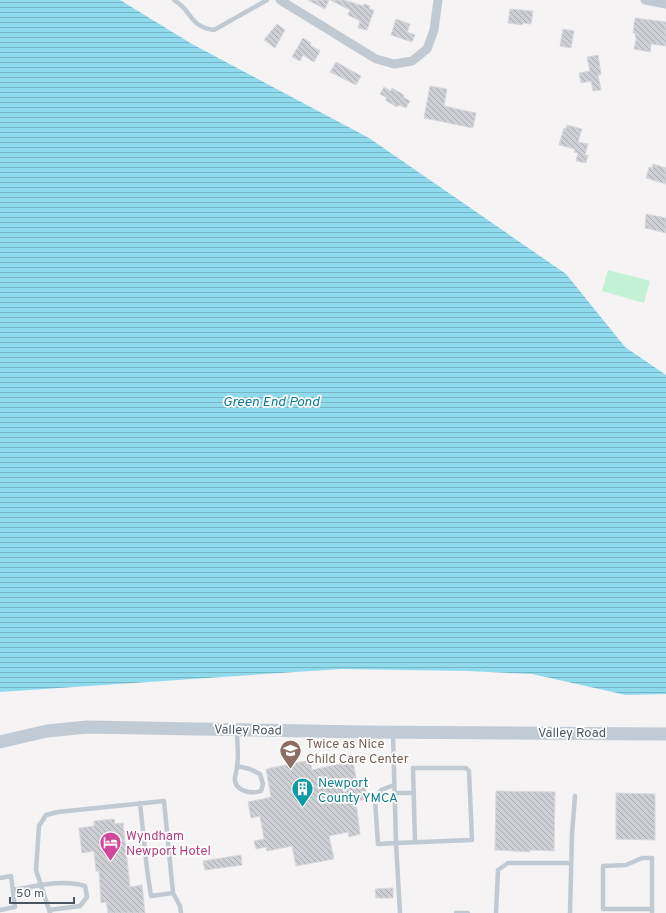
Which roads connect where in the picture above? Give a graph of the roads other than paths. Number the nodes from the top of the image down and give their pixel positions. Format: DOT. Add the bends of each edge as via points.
graph roads {
  1 [pos="174,0"];
  2 [pos="267,0"];
  3 [pos="280,0"];
  4 [pos="438,0"];
  5 [pos="645,0"];
  6 [pos="666,4"];
  7 [pos="237,728"];
  8 [pos="393,732"];
  9 [pos="666,734"];
  10 [pos="0,742"];
  11 [pos="237,766"];
  12 [pos="394,785"];
  13 [pos="395,793"];
  14 [pos="414,793"];
  15 [pos="575,796"];
  16 [pos="140,803"];
  17 [pos="415,842"];
  18 [pos="396,843"];
  19 [pos="571,863"];
  20 [pos="0,878"];
  21 [pos="41,885"];
  22 [pos="14,890"];
  23 [pos="173,893"];
  24 [pos="0,910"];
  25 [pos="50,911"];
  26 [pos="652,911"];
  27 [pos="181,913"];
  28 [pos="400,913"];
  29 [pos="456,913"];
  30 [pos="468,913"];
  31 [pos="496,913"];
  32 [pos="570,913"];
  1 -- 2 [label="lane" via="180,3 198,25 214,30"];
  3 -- 4 [label="street" via="376,59 394,64 412,61 427,49 433,37"];
  5 -- 6 [label="street"];
  7 -- 8 [label="main road, Valley Road"];
  7 -- 10 [label="main road, Valley Road" via="87,727 47,731"];
  7 -- 11 [label="lane"];
  8 -- 9 [label="main road, Valley Road"];
  8 -- 12 [label="lane"];
  11 -- 11 [label="lane" via="235,782 238,787 247,792 261,791 263,784 260,774"];
  12 -- 13 [label="lane"];
  12 -- 18 [label="lane" via="382,790 376,800 378,844"];
  13 -- 14 [label="lane"];
  13 -- 18 [label="lane"];
  14 -- 17 [label="lane"];
  14 -- 17 [label="lane" via="413,768 466,768 469,772 472,840"];
  15 -- 19 [label="lane"];
  16 -- 21 [label="lane" via="46,815 39,826 36,870"];
  16 -- 23 [label="lane" via="152,896"];
  16 -- 23 [label="lane" via="164,801"];
  17 -- 18 [label="lane"];
  18 -- 28 [label="lane"];
  19 -- 31 [label="lane" via="508,863 498,870"];
  19 -- 32 [label="lane"];
  20 -- 22 [label="lane" via="11,876"];
  21 -- 22 [label="lane"];
  21 -- 25 [label="lane"];
  21 -- 25 [label="lane" via="72,882 85,886 87,898 80,906"];
  22 -- 24 [label="lane" via="16,907"];
  23 -- 27 [label="lane"];
  26 -- 26 [label="lane" via="652,858 642,858 626,865 603,866 603,909"];
  29 -- 30 [label="lane"];
}
